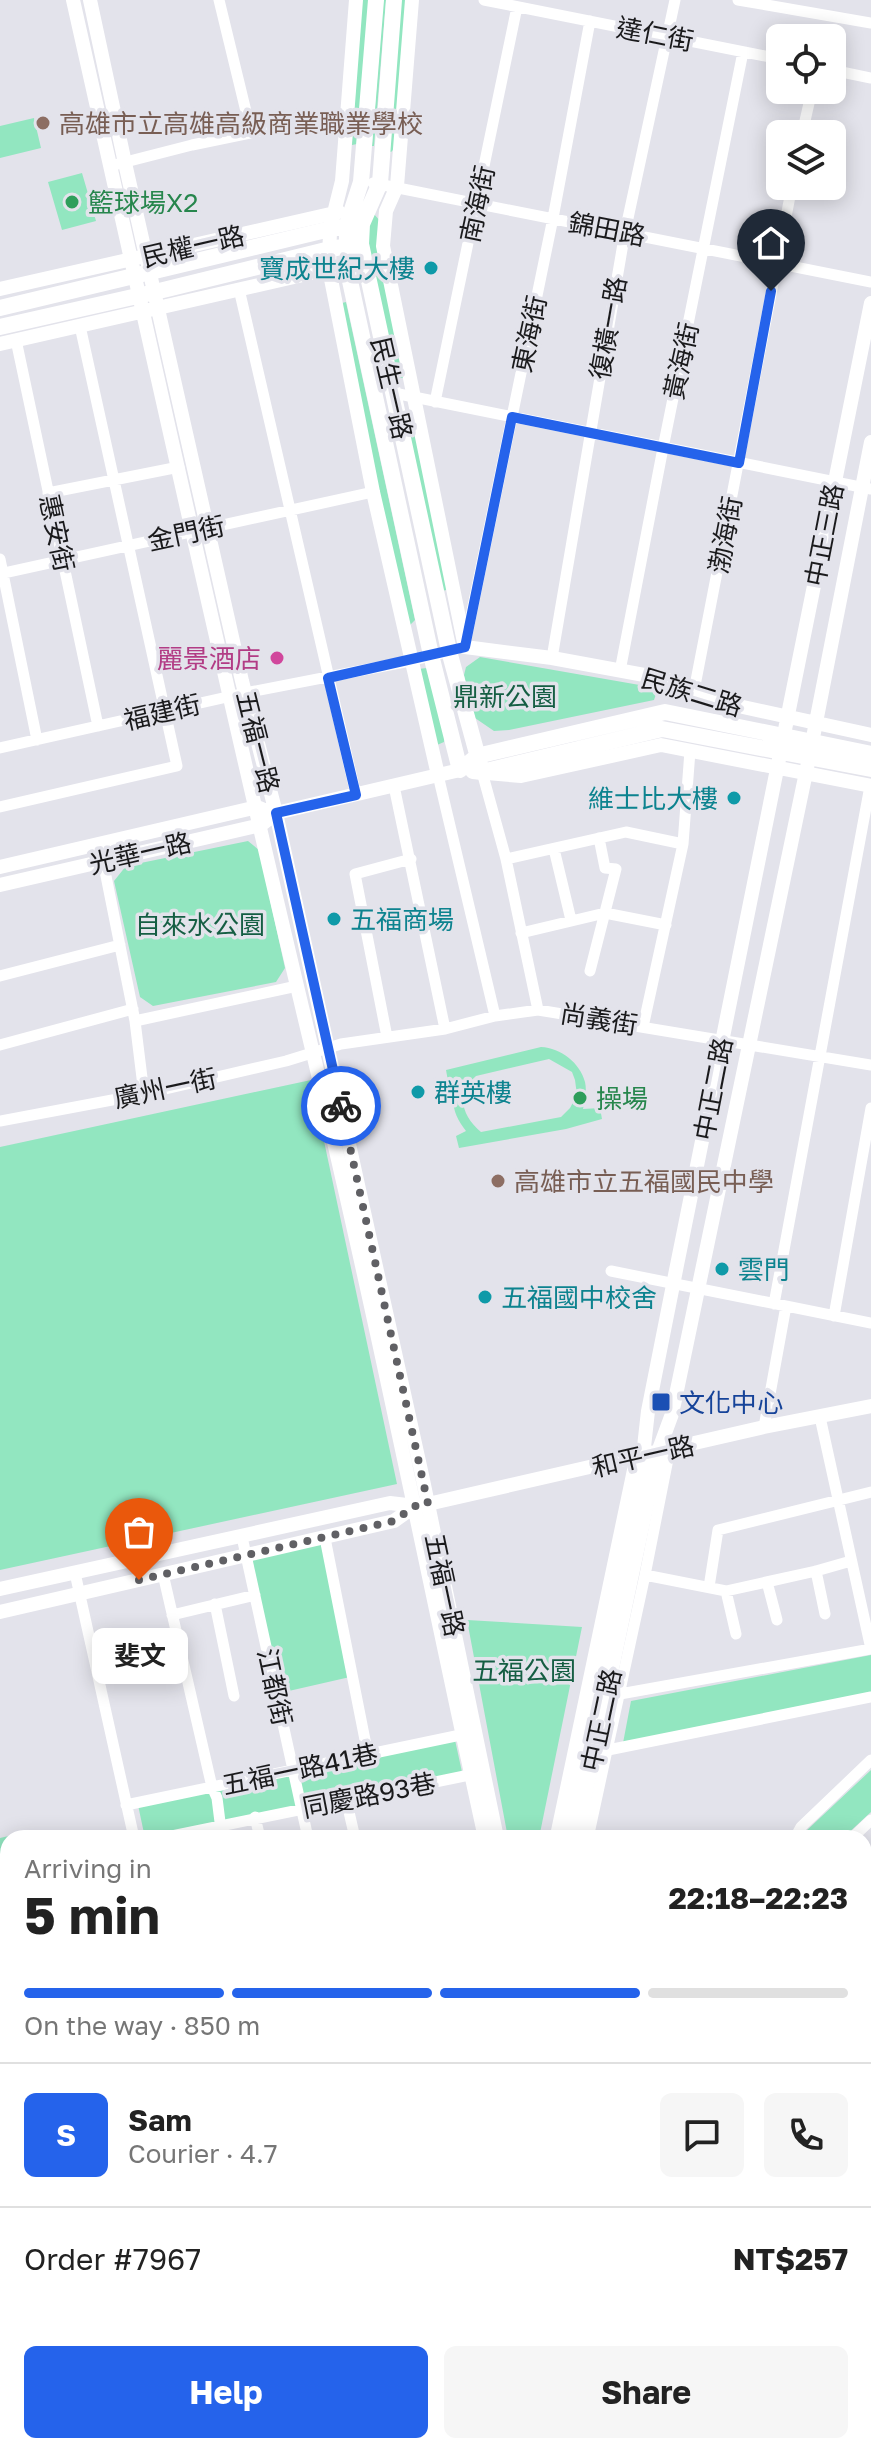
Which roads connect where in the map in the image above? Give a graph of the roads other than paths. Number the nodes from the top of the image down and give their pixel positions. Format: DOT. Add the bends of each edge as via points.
graph roads {
  1 [pos="73,0"];
  2 [pos="90,0"];
  3 [pos="219,0"];
  4 [pos="356,0"];
  5 [pos="376,0"];
  6 [pos="394,0"];
  7 [pos="412,0"];
  8 [pos="484,0"];
  9 [pos="675,0"];
  10 [pos="738,0"];
  11 [pos="517,7"];
  12 [pos="590,21"];
  13 [pos="871,23"];
  14 [pos="667,37"];
  15 [pos="743,52"];
  16 [pos="766,56"];
  17 [pos="846,73"];
  18 [pos="871,78"];
  19 [pos="347,113"];
  20 [pos="251,132"];
  21 [pos="118,164"];
  22 [pos="342,181"];
  23 [pos="361,182"];
  24 [pos="380,183"];
  25 [pos="397,186"];
  26 [pos="789,200"];
  27 [pos="477,203"];
  28 [pos="386,211"];
  29 [pos="357,216"];
  30 [pos="553,218"];
  31 [pos="331,221"];
  32 [pos="625,232"];
  33 [pos="345,246"];
  34 [pos="704,248"];
  35 [pos="146,256"];
  36 [pos="131,259"];
  37 [pos="776,262"];
  38 [pos="355,266"];
  39 [pos="329,269"];
  40 [pos="143,275"];
  41 [pos="871,282"];
  42 [pos="0,289"];
  43 [pos="239,289"];
  44 [pos="149,302"];
  45 [pos="871,303"];
  46 [pos="0,308"];
  47 [pos="80,326"];
  48 [pos="0,327"];
  49 [pos="16,340"];
  50 [pos="0,344"];
  51 [pos="394,393"];
  52 [pos="415,398"];
  53 [pos="435,402"];
  54 [pos="512,417"];
  55 [pos="589,433"];
  56 [pos="871,442"];
  57 [pos="663,448"];
  58 [pos="739,463"];
  59 [pos="179,467"];
  60 [pos="113,481"];
  61 [pos="835,482"];
  62 [pos="866,488"];
  63 [pos="373,492"];
  64 [pos="48,493"];
  65 [pos="291,510"];
  66 [pos="208,528"];
  67 [pos="192,532"];
  68 [pos="127,546"];
  69 [pos="0,559"];
  70 [pos="63,560"];
  71 [pos="2,574"];
  72 [pos="457,649"];
  73 [pos="431,655"];
  74 [pos="552,658"];
  75 [pos="410,661"];
  76 [pos="620,671"];
  77 [pos="328,678"];
  78 [pos="245,693"];
  79 [pos="693,696"];
  80 [pos="229,697"];
  81 [pos="166,712"];
  82 [pos="787,719"];
  83 [pos="815,724"];
  84 [pos="98,726"];
  85 [pos="663,729"];
  86 [pos="871,735"];
  87 [pos="37,740"];
  88 [pos="0,748"];
  89 [pos="690,751"];
  90 [pos="780,752"];
  91 [pos="871,754"];
  92 [pos="809,758"];
  93 [pos="480,764"];
  94 [pos="871,769"];
  95 [pos="460,770"];
  96 [pos="438,775"];
  97 [pos="394,786"];
  98 [pos="871,786"];
  99 [pos="356,795"];
  100 [pos="0,807"];
  101 [pos="257,807"];
  102 [pos="276,813"];
  103 [pos="261,825"];
  104 [pos="599,838"];
  105 [pos="683,844"];
  106 [pos="554,849"];
  107 [pos="411,859"];
  108 [pos="506,859"];
  109 [pos="103,861"];
  110 [pos="0,867"];
  111 [pos="0,884"];
  112 [pos="605,913"];
  113 [pos="571,920"];
  114 [pos="666,925"];
  115 [pos="521,933"];
  116 [pos="120,945"];
  117 [pos="590,971"];
  118 [pos="0,976"];
  119 [pos="297,986"];
  120 [pos="538,1010"];
  121 [pos="134,1015"];
  122 [pos="495,1016"];
  123 [pos="643,1027"];
  124 [pos="445,1029"];
  125 [pos="387,1037"];
  126 [pos="723,1040"];
  127 [pos="748,1044"];
  128 [pos="0,1045"];
  129 [pos="328,1048"];
  130 [pos="313,1053"];
  131 [pos="820,1057"];
  132 [pos="871,1065"];
  133 [pos="144,1094"];
  134 [pos="871,1108"];
  135 [pos="0,1121"];
  136 [pos="611,1271"];
  137 [pos="674,1284"];
  138 [pos="697,1289"];
  139 [pos="780,1305"];
  140 [pos="834,1316"];
  141 [pos="871,1323"];
  142 [pos="871,1406"];
  143 [pos="820,1417"];
  144 [pos="764,1427"];
  145 [pos="664,1451"];
  146 [pos="639,1457"];
  147 [pos="871,1492"];
  148 [pos="838,1500"];
  149 [pos="422,1505"];
  150 [pos="242,1537"];
  151 [pos="325,1538"];
  152 [pos="246,1556"];
  153 [pos="851,1561"];
  154 [pos="816,1571"];
  155 [pos="75,1573"];
  156 [pos="163,1574"];
  157 [pos="645,1575"];
  158 [pos="767,1582"];
  159 [pos="709,1587"];
  160 [pos="0,1589"];
  161 [pos="726,1591"];
  162 [pos="79,1595"];
  163 [pos="255,1595"];
  164 [pos="215,1604"];
  165 [pos="0,1612"];
  166 [pos="825,1614"];
  167 [pos="172,1615"];
  168 [pos="777,1620"];
  169 [pos="736,1634"];
  170 [pos="871,1649"];
  171 [pos="620,1694"];
  172 [pos="234,1696"];
  173 [pos="871,1697"];
  174 [pos="469,1733"];
  175 [pos="608,1750"];
  176 [pos="368,1755"];
  177 [pos="871,1760"];
  178 [pos="293,1770"];
  179 [pos="477,1773"];
  180 [pos="212,1787"];
  181 [pos="346,1799"];
  182 [pos="126,1805"];
  183 [pos="302,1808"];
  184 [pos="255,1817"];
  185 [pos="132,1830"];
  186 [pos="221,1830"];
  187 [pos="226,1830"];
  188 [pos="258,1830"];
  189 [pos="306,1830"];
  190 [pos="353,1830"];
  191 [pos="484,1830"];
  192 [pos="495,1830"];
  193 [pos="557,1830"];
  194 [pos="567,1830"];
  195 [pos="578,1830"];
  196 [pos="590,1830"];
  197 [pos="799,1830"];
  1 -- 21 [label="street"];
  2 -- 21 [label="street"];
  3 -- 20 [label="street"];
  4 -- 19 [label="street, 民生一路"];
  5 -- 23 [label="main road, 民生一路"];
  6 -- 24 [label="main road, 民生一路"];
  7 -- 25 [label="street, 民生一路"];
  8 -- 11 [label="street, 達仁街"];
  9 -- 14 [label="street, 復橫一路"];
  10 -- 13 [label="street"];
  11 -- 12 [label="street, 達仁街"];
  11 -- 27 [label="street, 南海街"];
  12 -- 14 [label="street, 達仁街"];
  12 -- 30 [label="street, 東海街"];
  14 -- 15 [label="street, 達仁街"];
  14 -- 32 [label="street, 復橫一路"];
  15 -- 16 [label="street, 達仁街"];
  15 -- 34 [label="street, 黃海街"];
  17 -- 18 [label="street"];
  19 -- 20 [label="street"];
  19 -- 22 [label="street, 民生一路"];
  20 -- 21 [label="street"];
  21 -- 35 [label="street, 五福一路"];
  21 -- 36 [label="street"];
  22 -- 23 [label="street, 錦田路"];
  22 -- 31 [label="street, 民生一路"];
  23 -- 24 [label="street, 錦田路"];
  23 -- 29 [label="main road, 民生一路"];
  24 -- 25 [label="street, 錦田路"];
  24 -- 29 [label="main road, 民生一路"];
  25 -- 27 [label="street, 錦田路"];
  25 -- 28 [label="street, 民生一路"];
  26 -- 37 [label="street, 渤海街"];
  27 -- 30 [label="street, 錦田路"];
  27 -- 53 [label="street, 南海街"];
  28 -- 29 [label="street, 民權一路"];
  28 -- 52 [label="street, 民生一路" via="383,246"];
  29 -- 31 [label="main road, 民權一路"];
  29 -- 33 [label="main road, 民生一路"];
  30 -- 32 [label="street, 錦田路"];
  30 -- 54 [label="street, 東海街"];
  31 -- 33 [label="street, 民生一路"];
  31 -- 35 [label="street, 民權一路"];
  31 -- 40 [label="main road, 民權一路"];
  32 -- 34 [label="street, 錦田路"];
  32 -- 55 [label="street, 復橫一路"];
  33 -- 38 [label="main road, 民生一路"];
  33 -- 39 [label="street, 民生一路"];
  33 -- 44 [label="main road, 民權一路"];
  34 -- 37 [label="street, 錦田路"];
  34 -- 57 [label="street, 黃海街"];
  35 -- 36 [label="street, 民權一路"];
  35 -- 40 [label="street, 五福一路"];
  36 -- 40 [label="street"];
  36 -- 42 [label="street, 民權一路"];
  37 -- 41 [label="street, 錦田路"];
  37 -- 58 [label="street, 渤海街"];
  38 -- 39 [label="street, 民權一路"];
  38 -- 51 [label="main road, 民生一路"];
  38 -- 73 [label="main road, 民生一路"];
  39 -- 43 [label="street, 民權一路"];
  39 -- 63 [label="street, 民生一路"];
  40 -- 44 [label="street, 五福一路"];
  40 -- 46 [label="main road, 民權一路"];
  43 -- 44 [label="street, 民權一路"];
  43 -- 65 [label="street"];
  44 -- 47 [label="street, 民權一路"];
  44 -- 48 [label="main road, 民權一路"];
  44 -- 59 [label="street, 五福一路"];
  44 -- 66 [label="street, 五福一路"];
  45 -- 61 [label="street, 中正三路"];
  47 -- 49 [label="street, 民權一路"];
  47 -- 60 [label="street"];
  49 -- 50 [label="street, 民權一路"];
  49 -- 64 [label="street, 惠安街"];
  51 -- 52 [label="street"];
  51 -- 72 [label="main road, 民生一路"];
  52 -- 53 [label="street"];
  52 -- 72 [label="street, 民生一路"];
  53 -- 54 [label="street"];
  54 -- 55 [label="street"];
  54 -- 72 [label="street, 東海街"];
  55 -- 57 [label="street"];
  55 -- 74 [label="street, 復橫一路"];
  56 -- 62 [label="street, 中正三路"];
  57 -- 58 [label="street"];
  57 -- 76 [label="street, 黃海街"];
  58 -- 61 [label="street"];
  58 -- 79 [label="street, 渤海街"];
  59 -- 60 [label="street"];
  59 -- 67 [label="street, 五福一路"];
  60 -- 64 [label="street"];
  60 -- 68 [label="street"];
  61 -- 62 [label="street"];
  61 -- 82 [label="street, 中正三路"];
  62 -- 83 [label="street, 中正三路"];
  63 -- 65 [label="street, 金門街"];
  63 -- 75 [label="street, 民生一路"];
  64 -- 70 [label="street, 惠安街"];
  65 -- 66 [label="street, 金門街"];
  65 -- 77 [label="street"];
  66 -- 67 [label="street, 金門街"];
  66 -- 78 [label="street, 五福一路"];
  67 -- 68 [label="street, 金門街"];
  67 -- 80 [label="street, 五福一路"];
  68 -- 70 [label="street, 金門街"];
  68 -- 81 [label="street"];
  69 -- 71 [label="street"];
  70 -- 71 [label="street, 金門街"];
  70 -- 84 [label="street, 惠安街"];
  71 -- 87 [label="street"];
  72 -- 73 [label="street, 福建街"];
  72 -- 74 [label="street, 民族二路"];
  72 -- 93 [label="main road, 民生一路"];
  73 -- 75 [label="street, 福建街"];
  73 -- 95 [label="main road, 民生一路"];
  74 -- 76 [label="street, 民族二路"];
  75 -- 77 [label="street, 福建街"];
  75 -- 96 [label="street, 民生一路"];
  76 -- 79 [label="street, 民族二路" via="666,679"];
  77 -- 78 [label="street, 福建街"];
  77 -- 99 [label="street"];
  78 -- 80 [label="street, 福建街"];
  78 -- 102 [label="street, 五福一路"];
  79 -- 82 [label="street, 民族二路"];
  80 -- 81 [label="street, 福建街"];
  80 -- 101 [label="street, 五福一路"];
  81 -- 84 [label="street, 福建街"];
  81 -- 100 [label="street" via="177,766"];
  82 -- 83 [label="street, 民族二路"];
  82 -- 90 [label="street, 中正三路"];
  83 -- 86 [label="street, 民族二路"];
  83 -- 92 [label="street, 中正三路"];
  84 -- 87 [label="street, 福建街"];
  85 -- 89 [label="street, 民族二路"];
  85 -- 90 [label="main road, 民族二路"];
  85 -- 93 [label="main road, 光華一路"];
  85 -- 93 [label="street" via="521,776"];
  87 -- 88 [label="street, 福建街"];
  89 -- 90 [label="street, 民族二路"];
  89 -- 105 [label="street"];
  90 -- 92 [label="main road, 民族二路"];
  90 -- 126 [label="street, 中正二路"];
  91 -- 92 [label="main road, 民族二路"];
  92 -- 94 [label="main road, 民族二路"];
  92 -- 98 [label="street, 民族二路"];
  92 -- 127 [label="street, 中正二路"];
  93 -- 95 [label="main road, 光華一路"];
  93 -- 108 [label="street"];
  95 -- 96 [label="street, 光華一路"];
  96 -- 97 [label="street, 光華一路"];
  96 -- 122 [label="street"];
  97 -- 99 [label="street, 光華一路"];
  97 -- 107 [label="street"];
  98 -- 131 [label="street"];
  99 -- 102 [label="street, 光華一路"];
  101 -- 102 [label="street"];
  101 -- 103 [label="street, 五福一路"];
  101 -- 110 [label="street, 光華一路"];
  102 -- 103 [label="street, 光華一路"];
  102 -- 129 [label="street, 五福一路"];
  103 -- 109 [label="street, 光華一路"];
  103 -- 119 [label="street, 五福一路"];
  104 -- 105 [label="street" via="626,832"];
  104 -- 106 [label="street"];
  104 -- 112 [label="street" via="605,868 616,869"];
  105 -- 114 [label="street"];
  106 -- 108 [label="street"];
  106 -- 113 [label="street"];
  107 -- 124 [label="street"];
  107 -- 125 [label="street" via="355,874"];
  108 -- 115 [label="street"];
  109 -- 111 [label="street, 光華一路"];
  109 -- 116 [label="street"];
  112 -- 113 [label="street"];
  112 -- 114 [label="street"];
  112 -- 117 [label="street"];
  113 -- 115 [label="street"];
  114 -- 123 [label="street"];
  115 -- 120 [label="street"];
  116 -- 118 [label="street"];
  116 -- 121 [label="street"];
  119 -- 121 [label="street"];
  119 -- 130 [label="street, 五福一路"];
  120 -- 122 [label="street, 尚義街"];
  120 -- 123 [label="street, 尚義街"];
  121 -- 128 [label="street"];
  121 -- 133 [label="street"];
  122 -- 124 [label="street, 尚義街"];
  123 -- 126 [label="street, 尚義街"];
  124 -- 125 [label="street, 尚義街"];
  125 -- 129 [label="street, 尚義街"];
  126 -- 127 [label="street, 尚義街"];
  126 -- 137 [label="street, 中正二路"];
  127 -- 131 [label="street, 尚義街"];
  127 -- 138 [label="street, 中正二路"];
  129 -- 130 [label="street, 廣州一街"];
  129 -- 149 [label="street, 五福一路"];
  130 -- 133 [label="street, 廣州一街"];
  130 -- 149 [label="street, 五福一路"];
  131 -- 132 [label="street, 尚義街"];
  131 -- 139 [label="street"];
  133 -- 135 [label="street, 廣州一街"];
  134 -- 140 [label="street"];
  136 -- 137 [label="street"];
  137 -- 138 [label="street"];
  137 -- 146 [label="street, 中正二路"];
  138 -- 139 [label="street"];
  138 -- 145 [label="street, 中正二路"];
  139 -- 140 [label="street"];
  139 -- 144 [label="street"];
  140 -- 141 [label="street"];
  142 -- 143 [label="street, 和平一路"];
  143 -- 144 [label="street, 和平一路"];
  143 -- 148 [label="street"];
  144 -- 145 [label="street, 和平一路"];
  145 -- 146 [label="street, 和平一路"];
  145 -- 157 [label="street, 中正二路"];
  145 -- 195 [label="street, 中正二路"];
  146 -- 149 [label="street, 和平一路"];
  146 -- 193 [label="street, 中正二路"];
  146 -- 194 [label="street, 中正二路"];
  147 -- 148 [label="street"];
  148 -- 153 [label="street"];
  148 -- 159 [label="street" via="718,1530"];
  149 -- 150 [label="street, 和平一路" via="390,1503"];
  149 -- 151 [label="street, 和平一路" via="394,1521"];
  149 -- 174 [label="street, 五福一路"];
  150 -- 152 [label="street, 江都街"];
  150 -- 155 [label="street, 和平一路"];
  151 -- 152 [label="street, 和平一路"];
  151 -- 176 [label="street"];
  152 -- 156 [label="street, 和平一路"];
  152 -- 163 [label="street, 江都街"];
  153 -- 154 [label="street"];
  153 -- 170 [label="street"];
  154 -- 158 [label="street"];
  154 -- 166 [label="street"];
  155 -- 160 [label="street, 和平一路"];
  155 -- 162 [label="street"];
  156 -- 162 [label="street, 和平一路"];
  156 -- 167 [label="street"];
  157 -- 159 [label="street"];
  157 -- 171 [label="street, 中正二路"];
  158 -- 161 [label="street"];
  158 -- 168 [label="street"];
  159 -- 161 [label="street"];
  161 -- 169 [label="street"];
  162 -- 165 [label="street, 和平一路"];
  162 -- 182 [label="street"];
  163 -- 164 [label="street"];
  163 -- 178 [label="street, 江都街"];
  164 -- 167 [label="street"];
  164 -- 172 [label="street"];
  167 -- 180 [label="street"];
  170 -- 171 [label="street"];
  171 -- 175 [label="street, 中正二路"];
  173 -- 175 [label="street"];
  174 -- 176 [label="street, 五福一路41巷"];
  174 -- 179 [label="street, 五福一路"];
  175 -- 196 [label="street, 中正二路"];
  176 -- 178 [label="street, 五福一路41巷"];
  177 -- 197 [label="street"];
  178 -- 180 [label="street, 五福一路41巷"];
  178 -- 183 [label="street, 江都街"];
  179 -- 181 [label="street, 同慶路93巷"];
  179 -- 191 [label="street, 五福一路"];
  179 -- 192 [label="street, 五福一路"];
  180 -- 182 [label="street, 五福一路41巷"];
  180 -- 186 [label="street"];
  181 -- 183 [label="street, 同慶路93巷"];
  181 -- 190 [label="street"];
  182 -- 185 [label="street"];
  183 -- 184 [label="street, 同慶路93巷"];
  183 -- 189 [label="street, 江都街"];
  184 -- 187 [label="street, 同慶路93巷"];
  184 -- 188 [label="street"];
}
